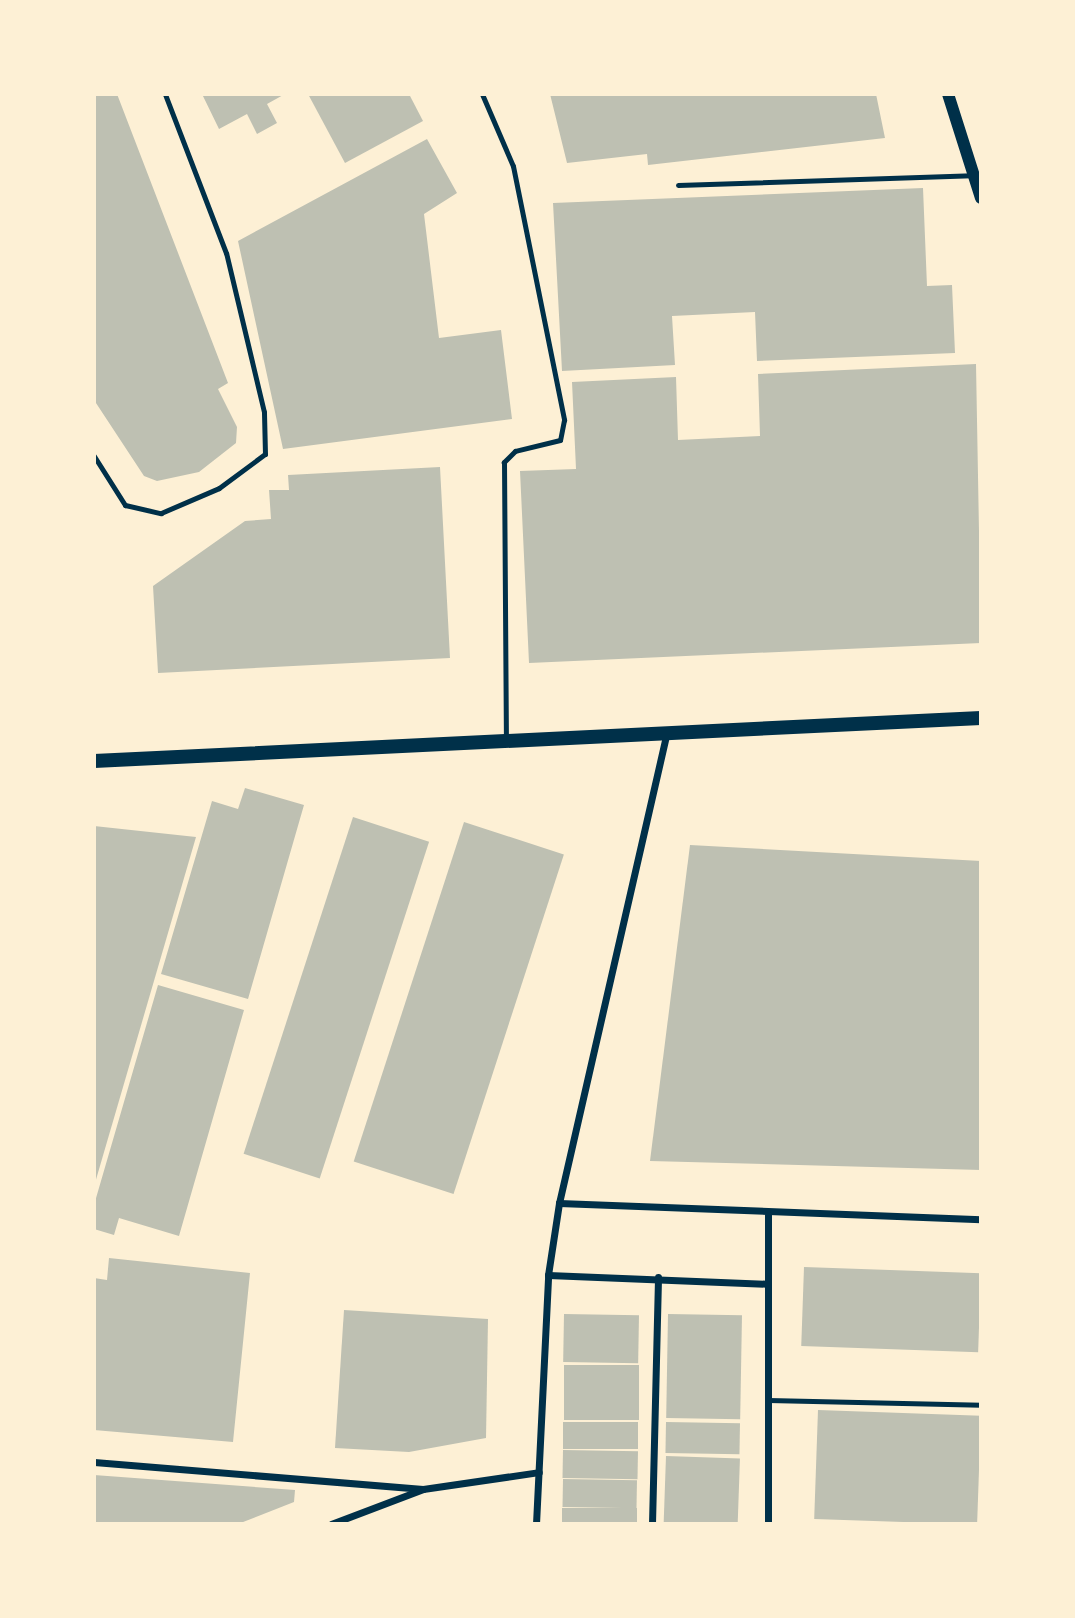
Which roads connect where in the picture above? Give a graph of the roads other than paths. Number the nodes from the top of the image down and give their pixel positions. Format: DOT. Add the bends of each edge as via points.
graph roads {
  1 [pos="165,94"];
  2 [pos="948,94"];
  3 [pos="484,95"];
  4 [pos="976,174"];
  5 [pos="678,185"];
  6 [pos="981,198"];
  7 [pos="94,456"];
  8 [pos="981,718"];
  9 [pos="666,736"];
  10 [pos="506,743"];
  11 [pos="94,761"];
  12 [pos="559,1203"];
  13 [pos="768,1215"];
  14 [pos="981,1219"];
  15 [pos="548,1275"];
  16 [pos="658,1277"];
  17 [pos="768,1284"];
  18 [pos="768,1400"];
  19 [pos="981,1405"];
  20 [pos="94,1461"];
  21 [pos="539,1472"];
  22 [pos="423,1489"];
  23 [pos="331,1524"];
  24 [pos="536,1524"];
  25 [pos="652,1524"];
  26 [pos="768,1524"];
  1 -- 7 [label="lane" via="226,253 264,412 265,454 219,488 161,513 125,505"];
  2 -- 4 [label="street"];
  3 -- 10 [label="lane" via="513,166 564,420 560,440 515,451 503,462"];
  4 -- 5 [label="lane"];
  4 -- 6 [label="street"];
  8 -- 9 [label="main road"];
  9 -- 10 [label="main road"];
  9 -- 12 [label="street"];
  10 -- 11 [label="main road"];
  12 -- 13 [label="street"];
  12 -- 15 [label="street"];
  13 -- 14 [label="street"];
  13 -- 17 [label="street"];
  15 -- 16 [label="street"];
  15 -- 21 [label="street"];
  16 -- 17 [label="street"];
  16 -- 25 [label="street"];
  17 -- 18 [label="street"];
  18 -- 19 [label="lane"];
  18 -- 26 [label="street"];
  20 -- 22 [label="street"];
  21 -- 22 [label="street"];
  21 -- 24 [label="street"];
  22 -- 23 [label="street"];
}
